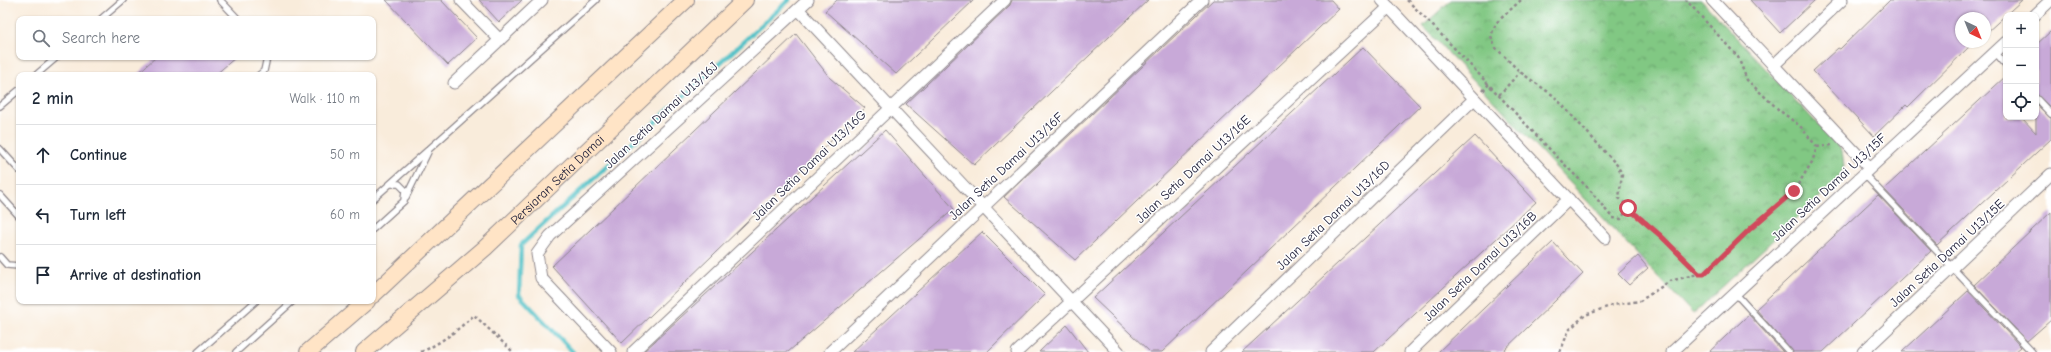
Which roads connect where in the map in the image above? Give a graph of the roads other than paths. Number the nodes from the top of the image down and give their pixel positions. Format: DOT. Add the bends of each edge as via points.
graph roads {
  1 [pos="123,0"];
  2 [pos="220,0"];
  3 [pos="461,0"];
  4 [pos="542,0"];
  5 [pos="596,0"];
  6 [pos="686,0"];
  7 [pos="745,0"];
  8 [pos="808,0"];
  9 [pos="1005,0"];
  10 [pos="1202,0"];
  11 [pos="1712,0"];
  12 [pos="1842,0"];
  13 [pos="2051,0"];
  14 [pos="1385,3"];
  15 [pos="798,9"];
  16 [pos="2038,12"];
  17 [pos="104,16"];
  18 [pos="235,16"];
  19 [pos="500,40"];
  20 [pos="2003,45"];
  21 [pos="1995,52"];
  22 [pos="54,60"];
  23 [pos="266,60"];
  24 [pos="2003,61"];
  25 [pos="1774,65"];
  26 [pos="40,72"];
  27 [pos="263,72"];
  28 [pos="454,83"];
  29 [pos="16,93"];
  30 [pos="1474,99"];
  31 [pos="2039,101"];
  32 [pos="0,106"];
  33 [pos="890,107"];
  34 [pos="2051,114"];
  35 [pos="430,148"];
  36 [pos="0,149"];
  37 [pos="16,167"];
  38 [pos="1867,171"];
  39 [pos="2051,174"];
  40 [pos="390,184"];
  41 [pos="0,195"];
  42 [pos="376,196"];
  43 [pos="1569,199"];
  44 [pos="404,201"];
  45 [pos="983,208"];
  46 [pos="16,213"];
  47 [pos="376,226"];
  48 [pos="1605,238"];
  49 [pos="0,257"];
  50 [pos="16,266"];
  51 [pos="1952,267"];
  52 [pos="376,292"];
  53 [pos="1735,293"];
  54 [pos="1071,301"];
  55 [pos="253,304"];
  56 [pos="290,304"];
  57 [pos="364,304"];
  58 [pos="198,352"];
  59 [pos="236,352"];
  60 [pos="308,352"];
  61 [pos="364,352"];
  62 [pos="611,352"];
  63 [pos="633,352"];
  64 [pos="830,352"];
  65 [pos="1017,352"];
  66 [pos="1120,352"];
  67 [pos="1211,352"];
  68 [pos="1410,352"];
  69 [pos="1672,352"];
  70 [pos="1789,352"];
  71 [pos="1863,352"];
  72 [pos="2032,352"];
  1 -- 17 [label="lane"];
  2 -- 18 [label="lane"];
  3 -- 19 [label="street"];
  4 -- 19 [label="street"];
  5 -- 35 [label="lane"];
  6 -- 52 [label="street"];
  7 -- 61 [label="street, Persiaran Setia Damai" via="485,248"];
  8 -- 15 [label="street, Jalan Setia Damai U13/16J"];
  9 -- 33 [label="street, Jalan Setia Damai U13/16G"];
  10 -- 45 [label="street, Jalan Setia Damai U13/16F"];
  11 -- 25 [label="street"];
  12 -- 25 [label="street"];
  13 -- 16 [label="street"];
  14 -- 30 [label="street"];
  14 -- 54 [label="street, Jalan Setia Damai U13/16E"];
  15 -- 33 [label="street"];
  15 -- 62 [label="street, Jalan Setia Damai U13/16J" via="550,236 537,254 541,278"];
  19 -- 28 [label="street"];
  20 -- 21 [label="street, Jalan Setia Damai U13/15F"];
  21 -- 24 [label="lane"];
  21 -- 38 [label="street, Jalan Setia Damai U13/15F"];
  22 -- 26 [label="lane"];
  23 -- 27 [label="lane"];
  25 -- 38 [label="street"];
  29 -- 32 [label="lane"];
  30 -- 43 [label="street"];
  30 -- 67 [label="street, Jalan Setia Damai U13/16D"];
  31 -- 34 [label="lane"];
  33 -- 45 [label="street"];
  33 -- 63 [label="street, Jalan Setia Damai U13/16G"];
  35 -- 40 [label="lane"];
  35 -- 44 [label="lane"];
  36 -- 37 [label="lane"];
  38 -- 51 [label="lane"];
  38 -- 53 [label="street, Jalan Setia Damai U13/15F"];
  39 -- 51 [label="street, Jalan Setia Damai U13/15E"];
  40 -- 42 [label="lane"];
  40 -- 44 [label="lane" via="399,184 402,187"];
  41 -- 46 [label="lane"];
  43 -- 48 [label="street"];
  43 -- 68 [label="street, Jalan Setia Damai U13/16B"];
  44 -- 47 [label="lane"];
  45 -- 54 [label="street"];
  45 -- 64 [label="street, Jalan Setia Damai U13/16F"];
  49 -- 50 [label="lane" via="7,264"];
  51 -- 71 [label="street, Jalan Setia Damai U13/15E"];
  51 -- 72 [label="lane"];
  53 -- 69 [label="street, Jalan Setia Damai U13/15F"];
  53 -- 70 [label="lane"];
  54 -- 65 [label="street, Jalan Setia Damai U13/16E"];
  54 -- 66 [label="street"];
  55 -- 58 [label="lane"];
  56 -- 59 [label="lane"];
  57 -- 60 [label="street"];
}
